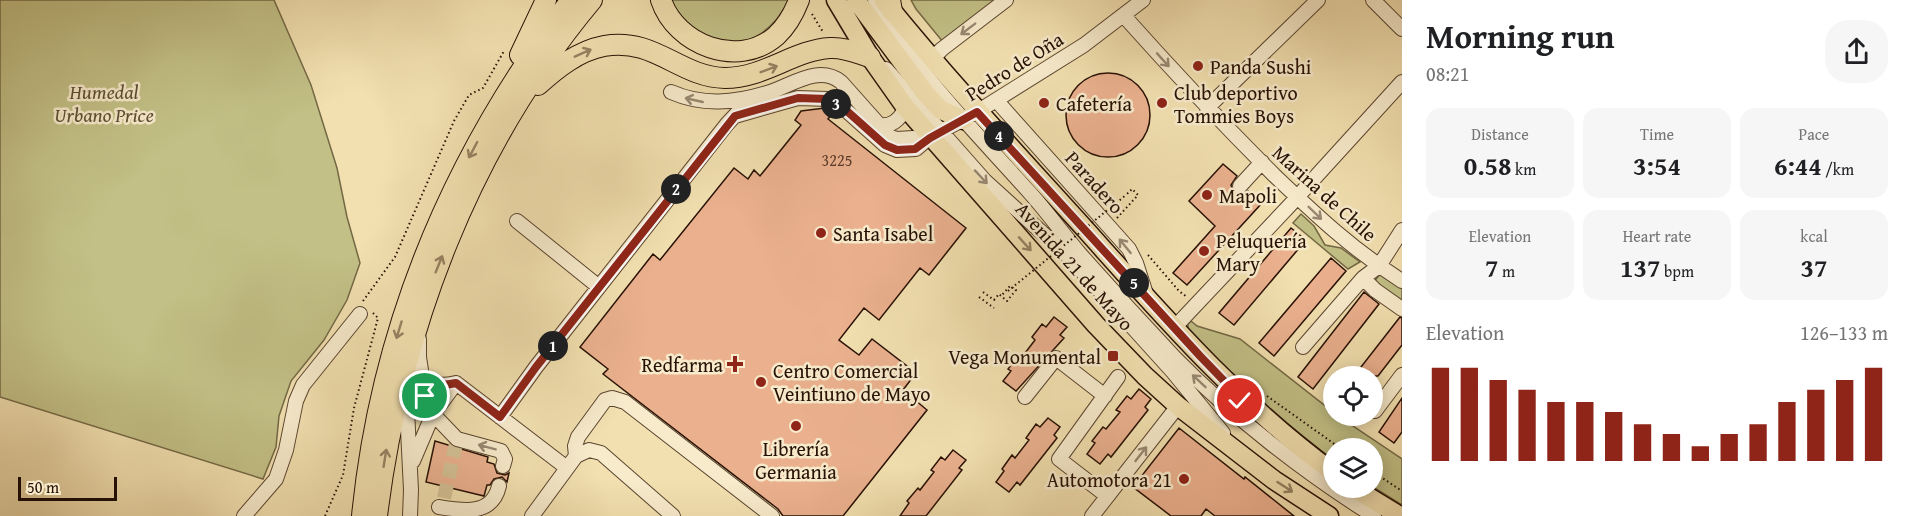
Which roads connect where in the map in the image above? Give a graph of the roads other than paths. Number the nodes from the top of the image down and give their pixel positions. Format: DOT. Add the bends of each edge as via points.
graph roads {
  1 [pos="546,0"];
  2 [pos="571,0"];
  3 [pos="592,0"];
  4 [pos="661,0"];
  5 [pos="836,0"];
  6 [pos="856,0"];
  7 [pos="875,0"];
  8 [pos="1006,0"];
  9 [pos="1143,0"];
  10 [pos="1318,0"];
  11 [pos="1373,0"];
  12 [pos="804,4"];
  13 [pos="888,4"];
  14 [pos="1124,16"];
  15 [pos="1402,29"];
  16 [pos="870,57"];
  17 [pos="932,59"];
  18 [pos="1402,82"];
  19 [pos="671,92"];
  20 [pos="767,93"];
  21 [pos="511,100"];
  22 [pos="996,100"];
  23 [pos="906,108"];
  24 [pos="1207,108"];
  25 [pos="735,116"];
  26 [pos="971,116"];
  27 [pos="878,125"];
  28 [pos="935,135"];
  29 [pos="1262,162"];
  30 [pos="1240,186"];
  31 [pos="1298,197"];
  32 [pos="517,221"];
  33 [pos="1402,230"];
  34 [pos="1379,266"];
  35 [pos="1363,278"];
  36 [pos="1402,280"];
  37 [pos="599,287"];
  38 [pos="1148,299"];
  39 [pos="363,309"];
  40 [pos="1402,309"];
  41 [pos="419,319"];
  42 [pos="1174,328"];
  43 [pos="1303,347"];
  44 [pos="405,364"];
  45 [pos="1402,375"];
  46 [pos="422,378"];
  47 [pos="1118,378"];
  48 [pos="456,383"];
  49 [pos="1228,385"];
  50 [pos="1105,396"];
  51 [pos="1025,397"];
  52 [pos="1383,400"];
  53 [pos="1178,406"];
  54 [pos="433,414"];
  55 [pos="500,417"];
  56 [pos="1276,446"];
  57 [pos="583,453"];
  58 [pos="1243,455"];
  59 [pos="1323,464"];
  60 [pos="503,466"];
  61 [pos="567,468"];
  62 [pos="411,469"];
  63 [pos="499,486"];
  64 [pos="1107,496"];
  65 [pos="1356,501"];
  66 [pos="439,507"];
  67 [pos="244,516"];
  68 [pos="362,516"];
  69 [pos="377,516"];
  70 [pos="410,516"];
  71 [pos="532,516"];
  72 [pos="673,516"];
  73 [pos="772,516"];
  74 [pos="1092,516"];
  75 [pos="1329,516"];
  76 [pos="1374,516"];
  77 [pos="1400,516"];
  1 -- 21 [label="highway"];
  2 -- 21 [label="highway" via="531,54"];
  3 -- 21 [label="highway"];
  4 -- 12 [label="highway" via="682,33 713,48 736,51 757,47 776,36"];
  5 -- 16 [label="main road, Avenida 21 de Mayo"];
  6 -- 26 [label="main road" via="941,110"];
  7 -- 26 [label="street" via="920,69"];
  8 -- 17 [label="street, one-way"];
  9 -- 14 [label="street, Pedro de Oña"];
  10 -- 24 [label="street"];
  11 -- 15 [label="street"];
  13 -- 17 [label="main road, Avenida 21 de Mayo"];
  14 -- 22 [label="street, Pedro de Oña"];
  14 -- 24 [label="street, Marina de Chile, one-way"];
  21 -- 16 [label="highway, one-way" via="569,60 605,46 638,46 691,70 723,78 760,72 831,48"];
  16 -- 23 [label="main road, Avenida 21 de Mayo"];
  16 -- 28 [label="street" via="892,75"];
  17 -- 26 [label="main road, Avenida 21 de Mayo"];
  18 -- 31 [label="street"];
  20 -- 19 [label="street, one-way" via="713,103"];
  20 -- 25 [label="street"];
  20 -- 27 [label="street" via="814,75 834,76"];
  41 -- 21 [label="highway, one-way" via="441,258"];
  21 -- 68 [label="highway, one-way" via="449,198 430,239 387,373"];
  22 -- 26 [label="street, Pedro de Oña"];
  38 -- 22 [label="street, Paradero, one-way" via="1129,249"];
  23 -- 27 [label="street" via="892,124"];
  23 -- 28 [label="main road, Avenida 21 de Mayo"];
  24 -- 29 [label="street, Marina de Chile"];
  25 -- 28 [label="street, Pedro de Oña" via="798,98 828,99 885,145 897,150 915,149"];
  25 -- 37 [label="street"];
  26 -- 28 [label="street, Pedro de Oña"];
  26 -- 38 [label="main road, Avenida 21 de Mayo"];
  56 -- 26 [label="street, one-way" via="1174,357 1080,254"];
  27 -- 28 [label="street" via="897,139"];
  28 -- 53 [label="main road, Avenida 21 de Mayo, one-way" via="1096,325"];
  28 -- 58 [label="street, one-way" via="1070,258"];
  29 -- 30 [label="street"];
  29 -- 31 [label="street, Marina de Chile"];
  31 -- 34 [label="street, Marina de Chile, one-way" via="1337,235"];
  31 -- 42 [label="street"];
  32 -- 37 [label="street"];
  33 -- 34 [label="street"];
  34 -- 35 [label="street, Marina de Chile"];
  34 -- 36 [label="street, Marina de Chile"];
  35 -- 40 [label="street"];
  35 -- 43 [label="street, Marina de Chile"];
  37 -- 55 [label="street"];
  38 -- 42 [label="main road, Avenida 21 de Mayo"];
  39 -- 67 [label="street" via="303,385 276,479"];
  41 -- 44 [label="highway"];
  41 -- 46 [label="street"];
  42 -- 49 [label="main road, Avenida 21 de Mayo"];
  44 -- 62 [label="street"];
  69 -- 44 [label="highway, one-way"];
  45 -- 52 [label="street"];
  46 -- 48 [label="street" via="439,386"];
  46 -- 54 [label="street" via="426,404"];
  47 -- 50 [label="street"];
  48 -- 54 [label="street"];
  48 -- 55 [label="street"];
  49 -- 56 [label="street"];
  49 -- 59 [label="main road, Avenida 21 de Mayo"];
  50 -- 51 [label="street" via="1056,358"];
  50 -- 64 [label="street" via="1059,459"];
  53 -- 58 [label="main road, Avenida 21 de Mayo"];
  64 -- 53 [label="street, one-way"];
  60 -- 54 [label="street, one-way" via="501,451 457,439"];
  54 -- 62 [label="street"];
  55 -- 61 [label="street"];
  56 -- 65 [label="street" via="1321,482"];
  57 -- 61 [label="street"];
  57 -- 72 [label="street" via="601,453"];
  57 -- 73 [label="street" via="574,446 578,436 605,400 625,402"];
  58 -- 75 [label="main road, Avenida 21 de Mayo, one-way"];
  61 -- 71 [label="street"];
  62 -- 70 [label="street"];
  63 -- 66 [label="street" via="492,500 478,510"];
  64 -- 74 [label="street"];
  65 -- 76 [label="street"];
  65 -- 77 [label="main road"];
}
